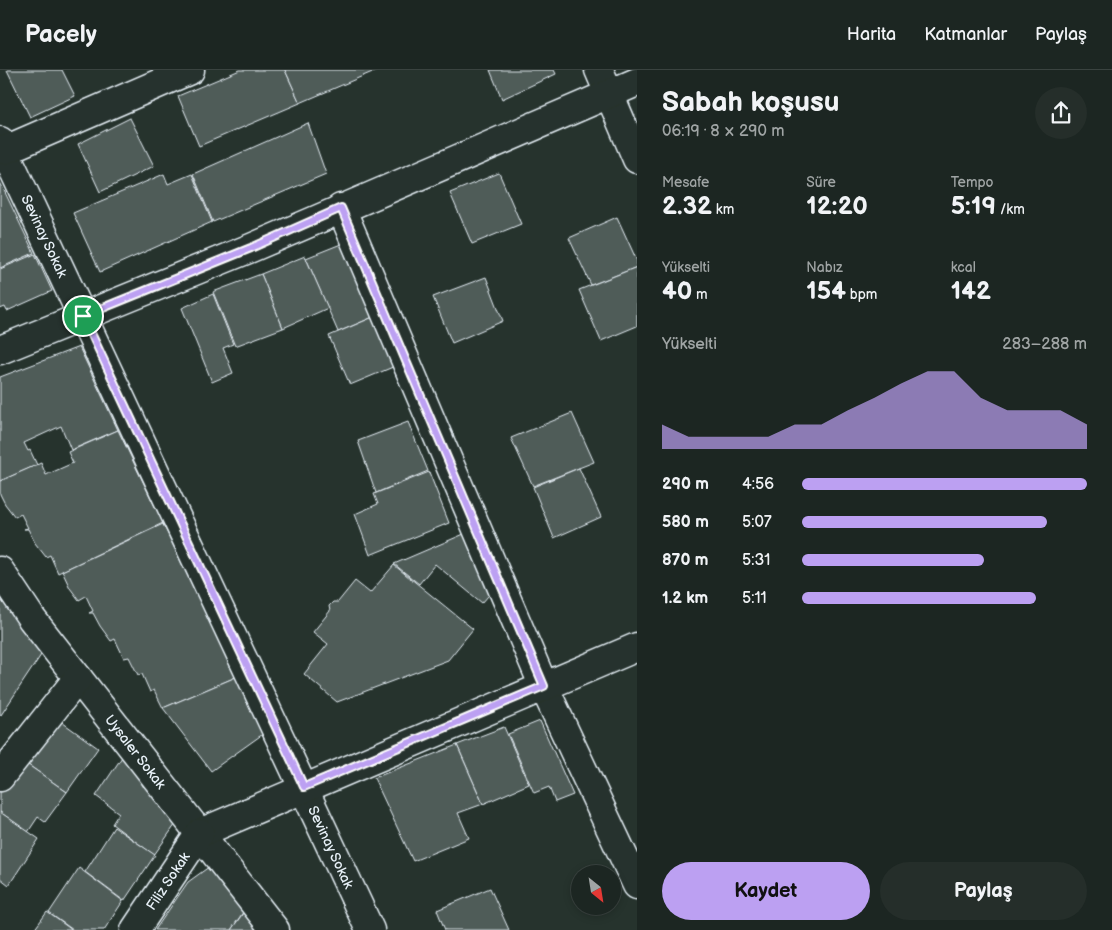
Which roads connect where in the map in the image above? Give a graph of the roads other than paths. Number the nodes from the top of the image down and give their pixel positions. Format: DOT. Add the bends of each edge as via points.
graph roads {
  1 [pos="190,70"];
  2 [pos="604,82"];
  3 [pos="637,82"];
  4 [pos="2,146"];
  5 [pos="637,159"];
  6 [pos="341,208"];
  7 [pos="83,316"];
  8 [pos="0,350"];
  9 [pos="0,571"];
  10 [pos="637,647"];
  11 [pos="78,678"];
  12 [pos="544,686"];
  13 [pos="0,777"];
  14 [pos="304,787"];
  15 [pos="200,833"];
  16 [pos="637,885"];
  17 [pos="135,930"];
  18 [pos="275,930"];
  19 [pos="370,930"];
  1 -- 4 [label="street"];
  2 -- 3 [label="street"];
  2 -- 5 [label="street"];
  2 -- 6 [label="street"];
  4 -- 7 [label="street, Sevinay Sokak"];
  6 -- 7 [label="street"];
  6 -- 12 [label="street"];
  7 -- 8 [label="street"];
  7 -- 14 [label="street, Sevinay Sokak"];
  9 -- 11 [label="street, Uysaler Sokak"];
  10 -- 12 [label="street"];
  11 -- 13 [label="street"];
  11 -- 15 [label="street, Uysaler Sokak"];
  12 -- 14 [label="street"];
  12 -- 16 [label="street"];
  14 -- 15 [label="street"];
  14 -- 19 [label="street, Sevinay Sokak"];
  15 -- 17 [label="street, Filiz Sokak"];
  15 -- 18 [label="street, Uysaler Sokak"];
}
